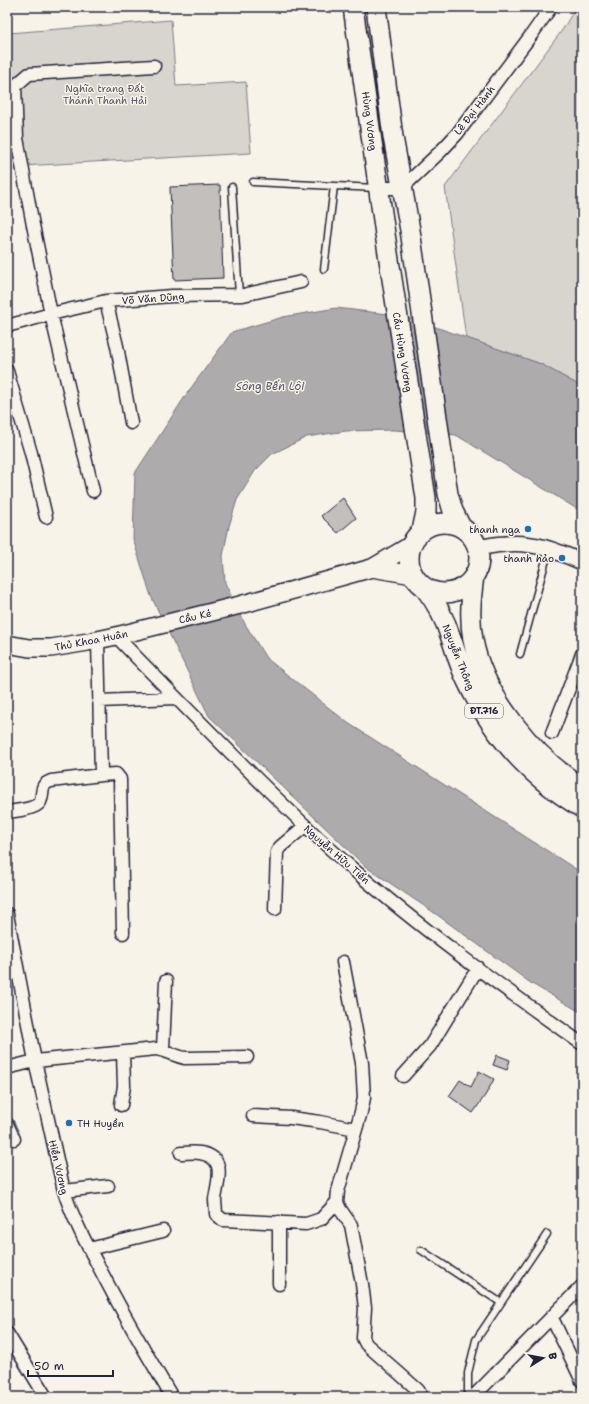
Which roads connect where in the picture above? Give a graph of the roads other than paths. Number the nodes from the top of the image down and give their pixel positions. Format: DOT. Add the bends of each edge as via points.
graph roads {
  1 [pos="353,7"];
  2 [pos="376,7"];
  3 [pos="551,7"];
  4 [pos="154,66"];
  5 [pos="253,182"];
  6 [pos="334,186"];
  7 [pos="232,187"];
  8 [pos="380,188"];
  9 [pos="402,188"];
  10 [pos="385,234"];
  11 [pos="324,269"];
  12 [pos="301,282"];
  13 [pos="239,295"];
  14 [pos="106,301"];
  15 [pos="51,314"];
  16 [pos="7,326"];
  17 [pos="7,371"];
  18 [pos="131,423"];
  19 [pos="93,491"];
  20 [pos="46,517"];
  21 [pos="461,527"];
  22 [pos="417,538"];
  23 [pos="477,548"];
  24 [pos="549,549"];
  25 [pos="582,562"];
  26 [pos="372,568"];
  27 [pos="474,576"];
  28 [pos="419,581"];
  29 [pos="150,626"];
  30 [pos="116,636"];
  31 [pos="98,640"];
  32 [pos="7,644"];
  33 [pos="520,654"];
  34 [pos="581,657"];
  35 [pos="175,698"];
  36 [pos="99,701"];
  37 [pos="552,733"];
  38 [pos="101,775"];
  39 [pos="582,787"];
  40 [pos="582,808"];
  41 [pos="7,812"];
  42 [pos="305,826"];
  43 [pos="275,909"];
  44 [pos="7,914"];
  45 [pos="123,933"];
  46 [pos="343,962"];
  47 [pos="478,968"];
  48 [pos="166,982"];
  49 [pos="582,1044"];
  50 [pos="163,1049"];
  51 [pos="123,1053"];
  52 [pos="247,1057"];
  53 [pos="35,1061"];
  54 [pos="7,1068"];
  55 [pos="403,1076"];
  56 [pos="121,1105"];
  57 [pos="253,1116"];
  58 [pos="7,1124"];
  59 [pos="356,1129"];
  60 [pos="14,1138"];
  61 [pos="181,1153"];
  62 [pos="108,1186"];
  63 [pos="64,1191"];
  64 [pos="337,1202"];
  65 [pos="279,1222"];
  66 [pos="163,1231"];
  67 [pos="547,1234"];
  68 [pos="89,1249"];
  69 [pos="421,1250"];
  70 [pos="279,1284"];
  71 [pos="582,1286"];
  72 [pos="500,1302"];
  73 [pos="552,1318"];
  74 [pos="7,1333"];
  75 [pos="581,1377"];
  76 [pos="478,1395"];
  77 [pos="46,1397"];
  78 [pos="172,1397"];
  79 [pos="422,1397"];
  80 [pos="468,1397"];
  1 -- 8 [label="main road, Hùng Vương"];
  2 -- 9 [label="main road, Hùng Vương"];
  3 -- 9 [label="street, Lê Đại Hành" via="457,134"];
  4 -- 15 [label="street" via="29,74 15,86 17,138"];
  5 -- 6 [label="lane"];
  6 -- 8 [label="lane"];
  6 -- 11 [label="lane"];
  7 -- 13 [label="lane"];
  8 -- 9 [label="street"];
  8 -- 10 [label="main road, Hùng Vương"];
  9 -- 21 [label="main road, Hùng Vương" via="448,494"];
  10 -- 22 [label="main road, Cầu Hùng Vương" via="426,498 426,512"];
  12 -- 13 [label="street, Võ Văn Dũng"];
  13 -- 14 [label="street, Võ Văn Dũng" via="172,296"];
  14 -- 15 [label="street, Võ Văn Dũng"];
  14 -- 18 [label="street"];
  15 -- 16 [label="street, Võ Văn Dũng"];
  15 -- 19 [label="street"];
  17 -- 20 [label="street" via="31,453"];
  21 -- 22 [label="main road" via="441,523 430,526"];
  21 -- 23 [label="main road" via="471,536"];
  22 -- 26 [label="main road"];
  22 -- 28 [label="main road" via="409,561"];
  23 -- 24 [label="street" via="523,543"];
  23 -- 27 [label="main road" via="478,563"];
  24 -- 25 [label="street"];
  24 -- 33 [label="lane"];
  26 -- 28 [label="main road"];
  26 -- 29 [label="main road, Cầu Ké" via="240,605"];
  27 -- 28 [label="main road" via="460,589 442,593 433,591"];
  27 -- 39 [label="main road, Nguyễn Thông / ĐT.716" via="470,618 473,641 479,663 491,689 533,747"];
  28 -- 40 [label="main road, Nguyễn Thông / ĐT.716" via="435,600 467,681 496,730 519,759 539,778"];
  29 -- 30 [label="main road, Thủ Khoa Huân"];
  30 -- 31 [label="main road, Thủ Khoa Huân"];
  30 -- 35 [label="street, Nguyễn Hữu Tiến"];
  31 -- 32 [label="main road, Thủ Khoa Huân" via="51,648"];
  31 -- 36 [label="street"];
  34 -- 37 [label="street"];
  35 -- 36 [label="street"];
  35 -- 42 [label="street, Nguyễn Hữu Tiến"];
  36 -- 38 [label="street"];
  38 -- 41 [label="street" via="51,781 42,787 40,802 37,805"];
  38 -- 45 [label="street" via="116,774 120,779"];
  42 -- 43 [label="street" via="277,852"];
  42 -- 47 [label="street, Nguyễn Hữu Tiến" via="380,893"];
  44 -- 53 [label="street, Hiền Vương"];
  46 -- 59 [label="street" via="362,1063 364,1098"];
  47 -- 49 [label="street, Nguyễn Hữu Tiến"];
  47 -- 55 [label="street" via="430,1046"];
  48 -- 50 [label="street"];
  50 -- 51 [label="street"];
  50 -- 52 [label="street" via="177,1057 185,1058"];
  51 -- 53 [label="street"];
  51 -- 56 [label="street" via="124,1086"];
  53 -- 54 [label="street"];
  53 -- 63 [label="street, Hiền Vương"];
  57 -- 59 [label="street" via="291,1118"];
  58 -- 60 [label="street"];
  59 -- 64 [label="street"];
  61 -- 65 [label="street" via="200,1153 218,1163 220,1176 215,1200 216,1214 223,1220"];
  62 -- 63 [label="street"];
  63 -- 68 [label="street, Hiền Vương" via="76,1224"];
  64 -- 65 [label="street" via="327,1214 315,1222"];
  64 -- 79 [label="street" via="351,1225 361,1276 364,1299 363,1338 366,1344 418,1390"];
  65 -- 70 [label="street"];
  66 -- 68 [label="street"];
  67 -- 72 [label="lane"];
  68 -- 78 [label="street, Hiền Vương"];
  69 -- 72 [label="lane"];
  71 -- 73 [label="street"];
  72 -- 80 [label="lane" via="476,1340 468,1372"];
  73 -- 75 [label="street"];
  73 -- 76 [label="street"];
  74 -- 77 [label="street"];
}
